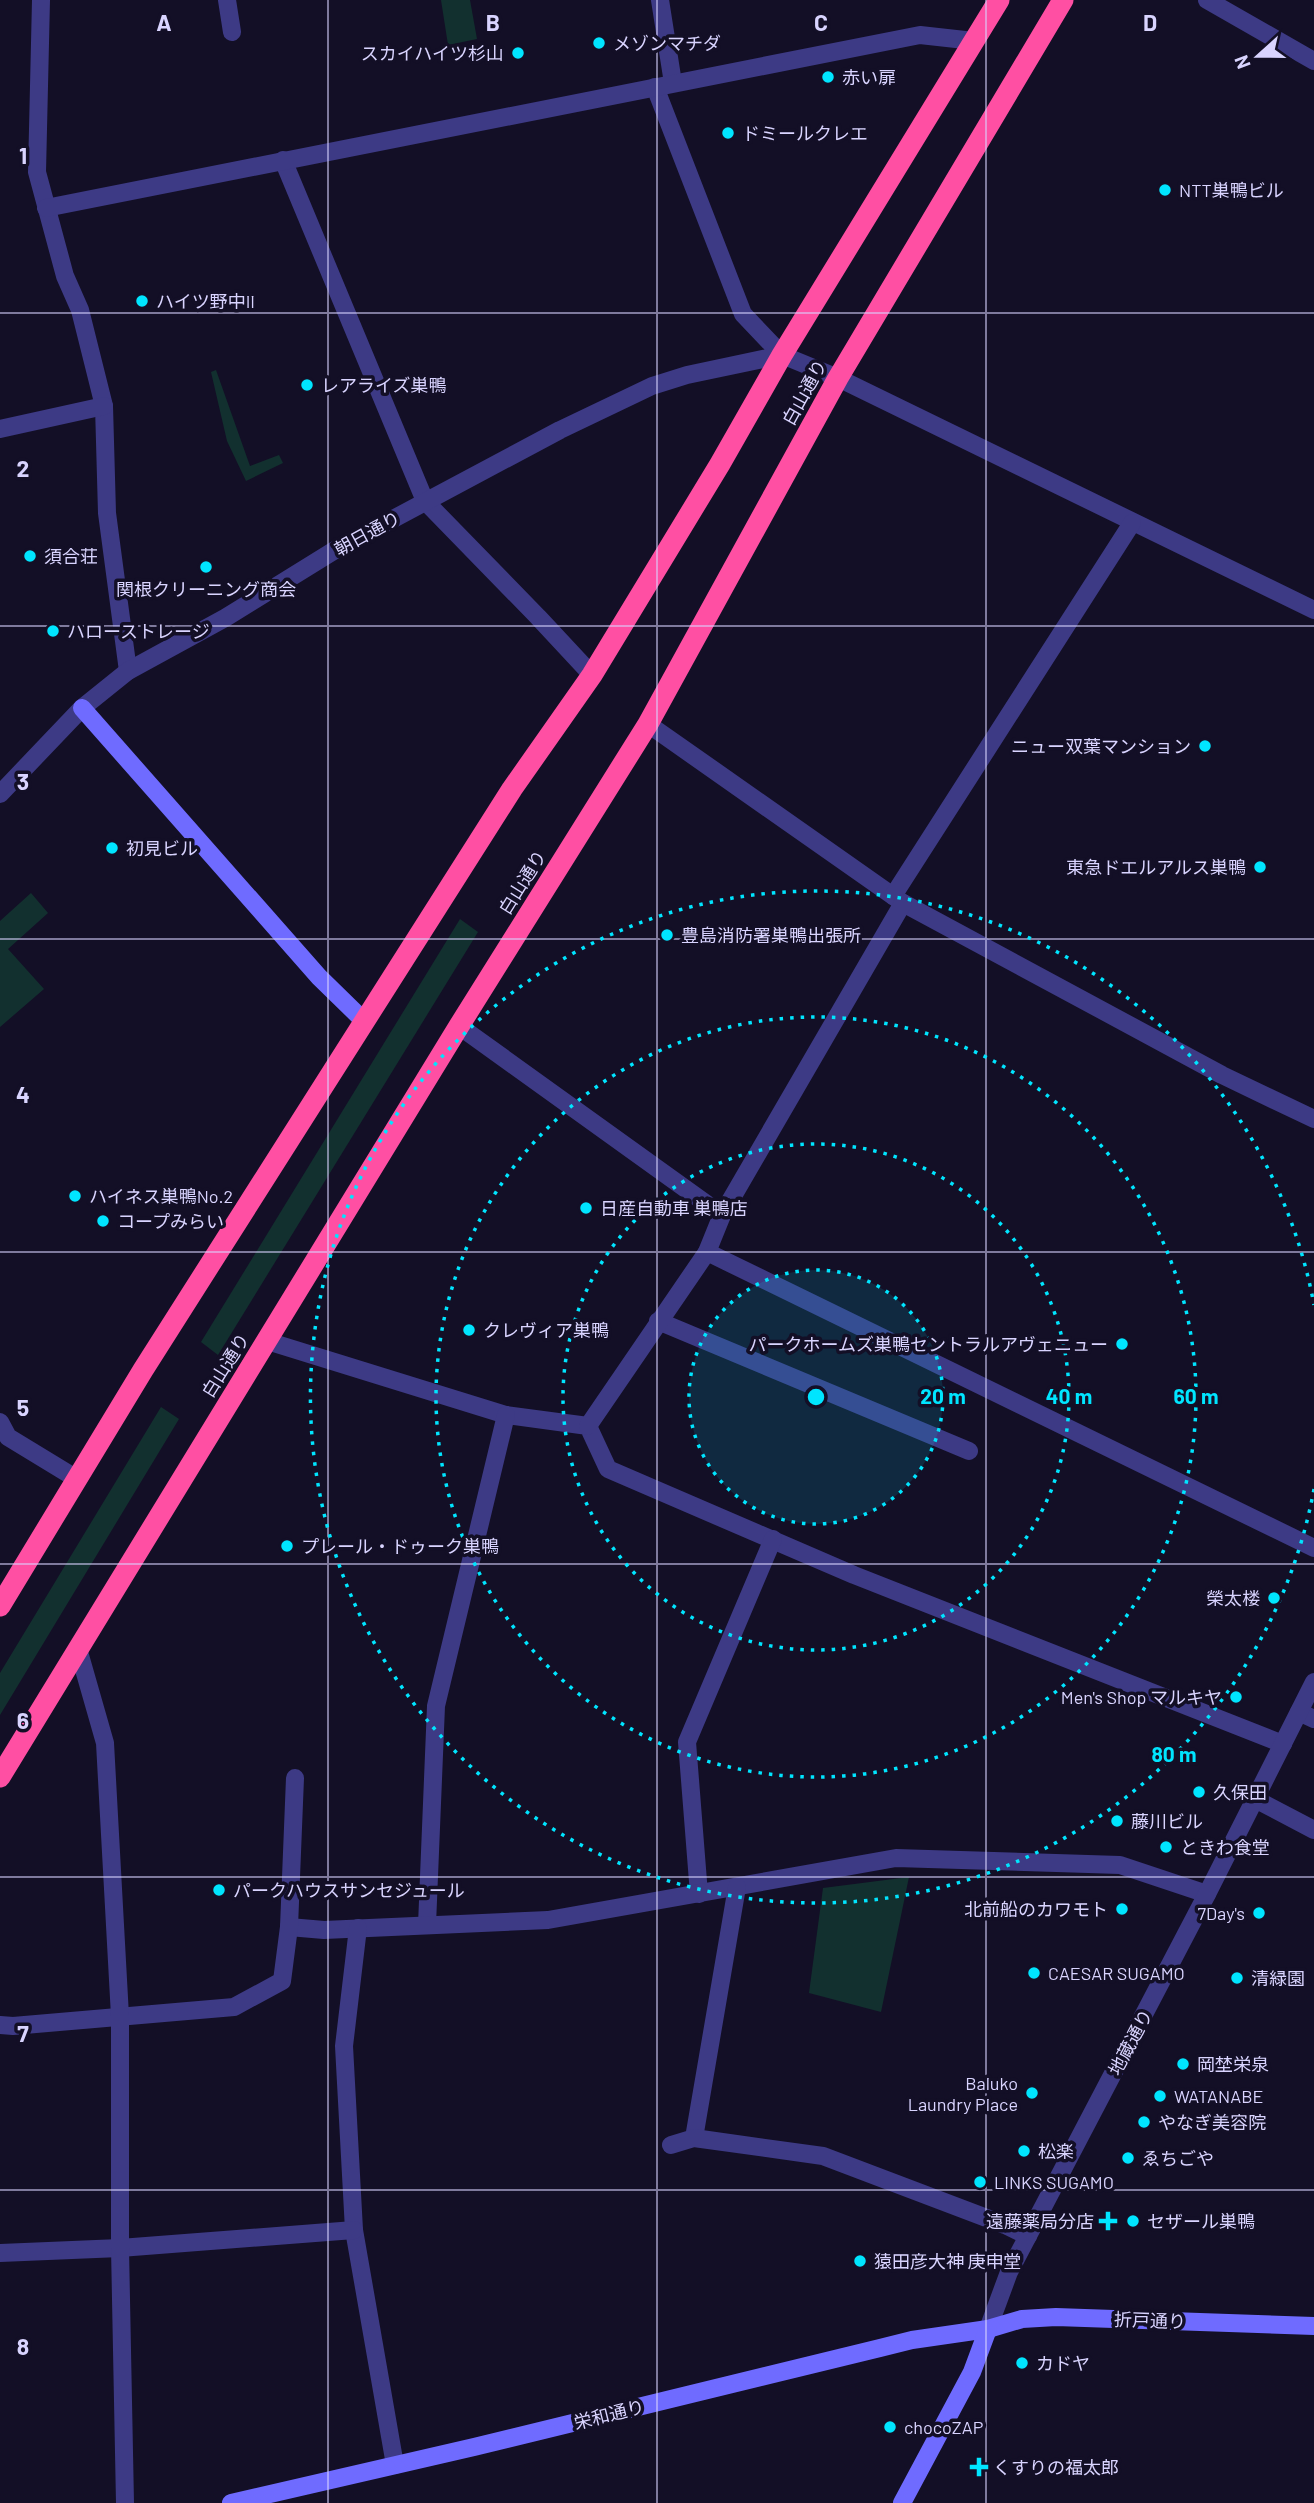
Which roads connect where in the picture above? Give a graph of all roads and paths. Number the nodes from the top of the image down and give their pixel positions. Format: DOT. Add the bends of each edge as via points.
graph roads {
  1 [pos="41,0"];
  2 [pos="227,0"];
  3 [pos="660,0"];
  4 [pos="999,0"];
  5 [pos="1063,0"];
  6 [pos="1207,0"];
  7 [pos="232,32"];
  8 [pos="974,41"];
  9 [pos="1314,61"];
  10 [pos="673,83"];
  11 [pos="655,86"];
  12 [pos="282,160"];
  13 [pos="46,208"];
  14 [pos="782,355"];
  15 [pos="838,378"];
  16 [pos="104,407"];
  17 [pos="0,429"];
  18 [pos="425,501"];
  19 [pos="1132,523"];
  20 [pos="1314,610"];
  21 [pos="128,671"];
  22 [pos="592,676"];
  23 [pos="82,708"];
  24 [pos="648,724"];
  25 [pos="0,794"];
  26 [pos="898,899"];
  27 [pos="365,1022"];
  28 [pos="459,1026"];
  29 [pos="1314,1119"];
  30 [pos="722,1215"];
  31 [pos="707,1252"];
  32 [pos="658,1321"];
  33 [pos="267,1341"];
  34 [pos="506,1415"];
  35 [pos="0,1422"];
  36 [pos="587,1426"];
  37 [pos="969,1451"];
  38 [pos="77,1479"];
  39 [pos="773,1539"];
  40 [pos="1314,1548"];
  41 [pos="0,1606"];
  42 [pos="79,1652"];
  43 [pos="1314,1682"];
  44 [pos="1307,1716"];
  45 [pos="1283,1744"];
  46 [pos="0,1777"];
  47 [pos="295,1778"];
  48 [pos="1255,1799"];
  49 [pos="1314,1830"];
  50 [pos="737,1887"];
  51 [pos="698,1894"];
  52 [pos="1207,1894"];
  53 [pos="427,1926"];
  54 [pos="289,1927"];
  55 [pos="358,1928"];
  56 [pos="120,2016"];
  57 [pos="0,2025"];
  58 [pos="694,2138"];
  59 [pos="671,2145"];
  60 [pos="354,2230"];
  61 [pos="1028,2236"];
  62 [pos="120,2248"];
  63 [pos="0,2253"];
  64 [pos="1314,2326"];
  65 [pos="988,2329"];
  66 [pos="395,2465"];
  67 [pos="125,2503"];
  68 [pos="231,2503"];
  69 [pos="902,2503"];
  1 -- 13 [label="street" via="37,172"];
  2 -- 7 [label="street"];
  3 -- 10 [label="street"];
  4 -- 8 [label="highway, 白山通り"];
  5 -- 15 [label="highway, 白山通り"];
  6 -- 9 [label="street"];
  8 -- 10 [label="street" via="920,35"];
  8 -- 14 [label="highway, 白山通り"];
  10 -- 11 [label="street"];
  11 -- 12 [label="street"];
  11 -- 14 [label="street" via="743,314"];
  12 -- 13 [label="street"];
  12 -- 18 [label="street"];
  13 -- 16 [label="street" via="80,310"];
  14 -- 15 [label="street"];
  14 -- 18 [label="street, 朝日通り" via="652,386"];
  14 -- 22 [label="highway, 白山通り"];
  15 -- 19 [label="street"];
  15 -- 24 [label="highway, 白山通り"];
  16 -- 17 [label="street"];
  16 -- 21 [label="street" via="107,513"];
  18 -- 21 [label="street, 朝日通り"];
  18 -- 22 [label="street"];
  19 -- 20 [label="street"];
  19 -- 26 [label="street"];
  21 -- 23 [label="street, 朝日通り"];
  22 -- 27 [label="highway, 白山通り" via="512,789"];
  23 -- 25 [label="street, 朝日通り"];
  23 -- 27 [label="street" via="319,977"];
  24 -- 26 [label="street"];
  24 -- 28 [label="highway, 白山通り"];
  26 -- 29 [label="street" via="1222,1075"];
  26 -- 30 [label="street"];
  27 -- 38 [label="highway, 白山通り"];
  28 -- 30 [label="street"];
  28 -- 33 [label="highway, 白山通り"];
  30 -- 31 [label="street"];
  31 -- 32 [label="street"];
  31 -- 40 [label="street"];
  32 -- 36 [label="street"];
  32 -- 37 [label="street"];
  33 -- 34 [label="street"];
  33 -- 42 [label="highway, 白山通り"];
  34 -- 36 [label="street"];
  34 -- 53 [label="street" via="436,1706"];
  35 -- 38 [label="street" via="8,1437"];
  36 -- 39 [label="street" via="608,1469"];
  38 -- 41 [label="highway, 白山通り"];
  39 -- 45 [label="street"];
  39 -- 51 [label="street" via="687,1742"];
  42 -- 46 [label="highway, 白山通り"];
  42 -- 56 [label="street" via="105,1743"];
  43 -- 44 [label="street, 地蔵通り"];
  44 -- 45 [label="street, 地蔵通り"];
  45 -- 48 [label="street, 地蔵通り"];
  47 -- 54 [label="street"];
  48 -- 49 [label="street"];
  48 -- 52 [label="street, 地蔵通り"];
  50 -- 51 [label="street"];
  50 -- 52 [label="street" via="895,1858 1120,1865"];
  50 -- 58 [label="street"];
  51 -- 53 [label="street" via="548,1920"];
  52 -- 61 [label="street, 地蔵通り"];
  53 -- 55 [label="street"];
  54 -- 55 [label="street"];
  54 -- 56 [label="street" via="282,1981 234,2007"];
  55 -- 60 [label="street" via="344,2046"];
  56 -- 57 [label="street"];
  56 -- 62 [label="street"];
  58 -- 59 [label="street"];
  58 -- 61 [label="street" via="823,2156"];
  60 -- 62 [label="street"];
  60 -- 66 [label="street"];
  61 -- 65 [label="street, 地蔵通り"];
  62 -- 63 [label="street"];
  62 -- 67 [label="street"];
  64 -- 65 [label="street, 折戸通り" via="1056,2317 1022,2319"];
  65 -- 66 [label="street, 栄和通り" via="912,2340"];
  65 -- 69 [label="street" via="972,2372"];
  66 -- 68 [label="street, 栄和通り"];
}
